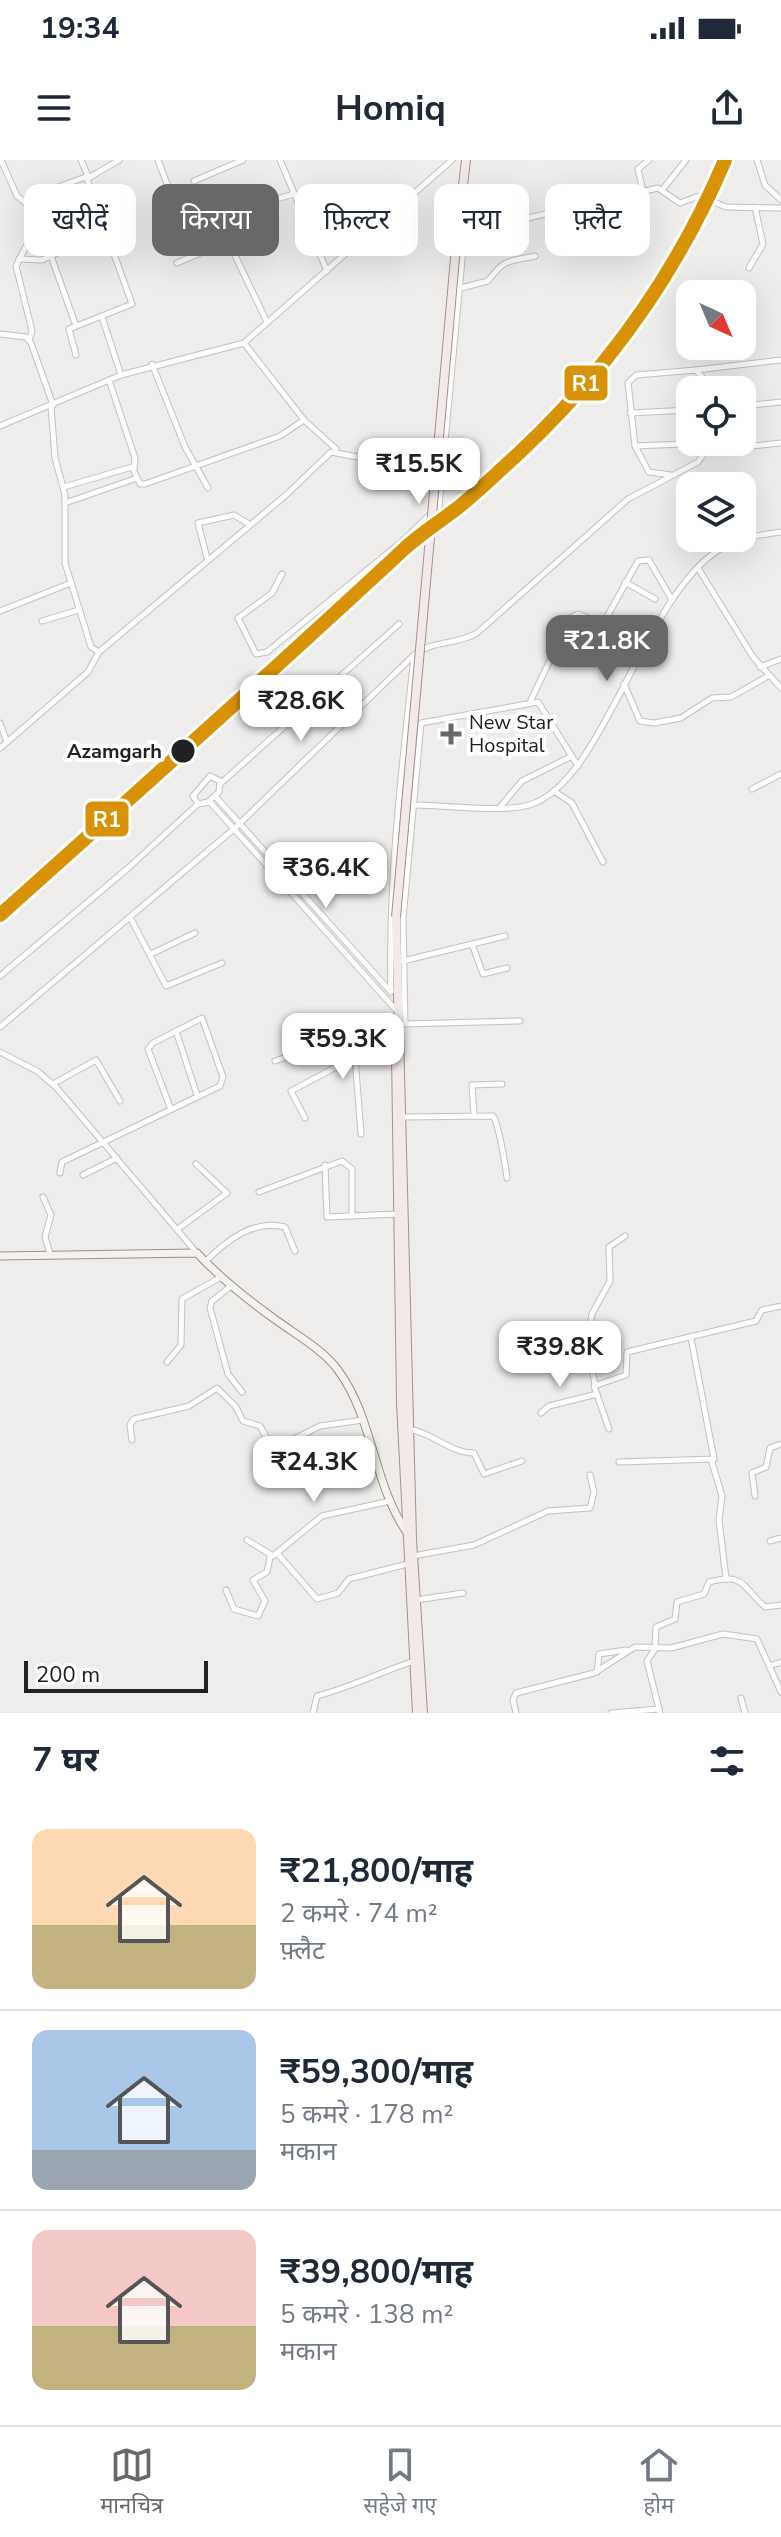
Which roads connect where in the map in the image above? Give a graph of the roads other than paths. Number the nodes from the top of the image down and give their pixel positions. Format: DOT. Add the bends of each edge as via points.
graph roads {
  1 [pos="1,160"];
  2 [pos="81,160"];
  3 [pos="119,160"];
  4 [pos="158,160"];
  5 [pos="243,160"];
  6 [pos="280,160"];
  7 [pos="452,160"];
  8 [pos="466,160"];
  9 [pos="649,160"];
  10 [pos="686,160"];
  11 [pos="757,160"];
  12 [pos="88,176"];
  13 [pos="194,181"];
  14 [pos="66,184"];
  15 [pos="91,184"];
  16 [pos="167,184"];
  17 [pos="464,184"];
  18 [pos="641,184"];
  19 [pos="663,189"];
  20 [pos="650,190"];
  21 [pos="294,194"];
  22 [pos="279,198"];
  23 [pos="781,200"];
  24 [pos="24,202"];
  25 [pos="755,207"];
  26 [pos="781,208"];
  27 [pos="24,250"];
  28 [pos="51,256"];
  29 [pos="117,256"];
  30 [pos="455,256"];
  31 [pos="461,256"];
  32 [pos="535,256"];
  33 [pos="19,259"];
  34 [pos="177,263"];
  35 [pos="749,268"];
  36 [pos="327,271"];
  37 [pos="461,288"];
  38 [pos="102,317"];
  39 [pos="267,322"];
  40 [pos="76,326"];
  41 [pos="0,334"];
  42 [pos="29,340"];
  43 [pos="244,343"];
  44 [pos="76,355"];
  45 [pos="781,360"];
  46 [pos="152,364"];
  47 [pos="696,370"];
  48 [pos="121,375"];
  49 [pos="701,376"];
  50 [pos="109,380"];
  51 [pos="781,402"];
  52 [pos="756,405"];
  53 [pos="52,406"];
  54 [pos="676,411"];
  55 [pos="630,413"];
  56 [pos="304,420"];
  57 [pos="0,426"];
  58 [pos="781,443"];
  59 [pos="676,444"];
  60 [pos="635,446"];
  61 [pos="756,446"];
  62 [pos="336,450"];
  63 [pos="702,456"];
  64 [pos="195,467"];
  65 [pos="134,469"];
  66 [pos="443,473"];
  67 [pos="672,475"];
  68 [pos="137,478"];
  69 [pos="64,487"];
  70 [pos="208,488"];
  71 [pos="65,503"];
  72 [pos="249,524"];
  73 [pos="781,532"];
  74 [pos="207,558"];
  75 [pos="698,568"];
  76 [pos="282,574"];
  77 [pos="625,582"];
  78 [pos="71,583"];
  79 [pos="655,599"];
  80 [pos="672,600"];
  81 [pos="79,610"];
  82 [pos="0,611"];
  83 [pos="42,621"];
  84 [pos="399,624"];
  85 [pos="99,652"];
  86 [pos="414,655"];
  87 [pos="781,659"];
  88 [pos="760,667"];
  89 [pos="768,676"];
  90 [pos="624,684"];
  91 [pos="781,688"];
  92 [pos="531,700"];
  93 [pos="0,723"];
  94 [pos="7,742"];
  95 [pos="0,748"];
  96 [pos="572,756"];
  97 [pos="579,767"];
  98 [pos="781,774"];
  99 [pos="220,784"];
  100 [pos="752,789"];
  101 [pos="554,791"];
  102 [pos="212,799"];
  103 [pos="198,804"];
  104 [pos="414,805"];
  105 [pos="500,807"];
  106 [pos="237,825"];
  107 [pos="603,862"];
  108 [pos="130,917"];
  109 [pos="195,933"];
  110 [pos="505,936"];
  111 [pos="472,944"];
  112 [pos="151,954"];
  113 [pos="403,961"];
  114 [pos="222,963"];
  115 [pos="507,968"];
  116 [pos="0,976"];
  117 [pos="394,995"];
  118 [pos="399,1019"];
  119 [pos="520,1021"];
  120 [pos="0,1027"];
  121 [pos="176,1031"];
  122 [pos="343,1038"];
  123 [pos="397,1045"];
  124 [pos="0,1052"];
  125 [pos="350,1059"];
  126 [pos="275,1061"];
  127 [pos="53,1084"];
  128 [pos="502,1084"];
  129 [pos="197,1095"];
  130 [pos="120,1101"];
  131 [pos="170,1107"];
  132 [pos="474,1115"];
  133 [pos="402,1117"];
  134 [pos="305,1118"];
  135 [pos="361,1134"];
  136 [pos="104,1142"];
  137 [pos="117,1158"];
  138 [pos="196,1164"];
  139 [pos="325,1165"];
  140 [pos="60,1173"];
  141 [pos="83,1175"];
  142 [pos="507,1178"];
  143 [pos="259,1192"];
  144 [pos="43,1197"];
  145 [pos="397,1214"];
  146 [pos="352,1216"];
  147 [pos="179,1228"];
  148 [pos="625,1236"];
  149 [pos="295,1251"];
  150 [pos="197,1253"];
  151 [pos="50,1254"];
  152 [pos="0,1256"];
  153 [pos="205,1262"];
  154 [pos="221,1277"];
  155 [pos="231,1286"];
  156 [pos="781,1306"];
  157 [pos="691,1338"];
  158 [pos="167,1362"];
  159 [pos="595,1385"];
  160 [pos="242,1392"];
  161 [pos="597,1394"];
  162 [pos="541,1413"];
  163 [pos="363,1420"];
  164 [pos="405,1429"];
  165 [pos="609,1429"];
  166 [pos="132,1440"];
  167 [pos="781,1444"];
  168 [pos="522,1461"];
  169 [pos="619,1462"];
  170 [pos="712,1462"];
  171 [pos="590,1475"];
  172 [pos="755,1496"];
  173 [pos="390,1501"];
  174 [pos="408,1535"];
  175 [pos="781,1538"];
  176 [pos="247,1540"];
  177 [pos="770,1541"];
  178 [pos="277,1553"];
  179 [pos="413,1556"];
  180 [pos="270,1557"];
  181 [pos="407,1564"];
  182 [pos="726,1578"];
  183 [pos="226,1590"];
  184 [pos="463,1593"];
  185 [pos="416,1600"];
  186 [pos="781,1605"];
  187 [pos="655,1649"];
  188 [pos="627,1650"];
  189 [pos="414,1661"];
  190 [pos="781,1662"];
  191 [pos="772,1665"];
  192 [pos="597,1672"];
  193 [pos="781,1692"];
  194 [pos="741,1698"];
  195 [pos="660,1711"];
  196 [pos="313,1713"];
  197 [pos="417,1713"];
  198 [pos="423,1713"];
  199 [pos="516,1713"];
  200 [pos="611,1713"];
  201 [pos="745,1713"];
  1 -- 24 [label="street"];
  2 -- 12 [label="street"];
  3 -- 12 [label="street"];
  4 -- 16 [label="street"];
  5 -- 13 [label="street"];
  6 -- 21 [label="street"];
  7 -- 36 [label="street"];
  8 -- 17 [label="main road"];
  9 -- 18 [label="street" via="638,169"];
  10 -- 19 [label="street"];
  11 -- 23 [label="street" via="765,185"];
  12 -- 14 [label="street"];
  12 -- 15 [label="street"];
  19 -- 20 [label="street"];
  19 -- 25 [label="street" via="680,203 699,196 726,207"];
  21 -- 22 [label="street"];
  21 -- 36 [label="street"];
  25 -- 26 [label="street"];
  25 -- 35 [label="street" via="763,244"];
  27 -- 33 [label="street"];
  28 -- 33 [label="street"];
  28 -- 40 [label="street"];
  29 -- 38 [label="street" via="133,301"];
  30 -- 117 [label="main road, bridge" via="396,917"];
  31 -- 37 [label="street"];
  32 -- 37 [label="street" via="503,263 488,281"];
  33 -- 42 [label="street" via="17,274 32,331"];
  34 -- 39 [label="street" via="228,241"];
  36 -- 39 [label="street"];
  37 -- 66 [label="street"];
  38 -- 40 [label="street"];
  38 -- 48 [label="street"];
  39 -- 43 [label="street"];
  40 -- 44 [label="street" via="68,331"];
  41 -- 42 [label="street"];
  42 -- 53 [label="street"];
  43 -- 46 [label="street"];
  43 -- 56 [label="street"];
  45 -- 47 [label="street"];
  46 -- 48 [label="street"];
  46 -- 64 [label="street"];
  47 -- 49 [label="street"];
  47 -- 55 [label="street" via="631,378"];
  48 -- 50 [label="street"];
  50 -- 53 [label="street"];
  50 -- 65 [label="street"];
  51 -- 52 [label="street"];
  53 -- 57 [label="street"];
  53 -- 69 [label="street" via="55,458"];
  54 -- 55 [label="street"];
  55 -- 60 [label="street"];
  56 -- 62 [label="street"];
  56 -- 64 [label="street" via="280,436"];
  58 -- 61 [label="street"];
  59 -- 60 [label="street"];
  60 -- 67 [label="street" via="649,472"];
  62 -- 66 [label="street"];
  62 -- 72 [label="street"];
  63 -- 67 [label="street"];
  64 -- 68 [label="street" via="142,484"];
  64 -- 70 [label="street"];
  65 -- 68 [label="street"];
  65 -- 69 [label="street"];
  66 -- 76 [label="street" via="437,509 267,652 256,654 238,618 272,593"];
  67 -- 86 [label="street" via="628,499 477,633"];
  68 -- 71 [label="street"];
  69 -- 71 [label="street"];
  71 -- 78 [label="street" via="65,563"];
  72 -- 74 [label="street"];
  72 -- 74 [label="street" via="234,515 198,523"];
  73 -- 75 [label="street" via="732,543"];
  74 -- 85 [label="street"];
  75 -- 80 [label="street"];
  75 -- 88 [label="street"];
  77 -- 79 [label="street"];
  77 -- 80 [label="street" via="645,558"];
  77 -- 92 [label="street" via="603,624 578,614 570,618"];
  78 -- 81 [label="street"];
  78 -- 82 [label="street"];
  80 -- 90 [label="street"];
  81 -- 83 [label="street"];
  81 -- 85 [label="street" via="91,647"];
  84 -- 99 [label="street"];
  85 -- 94 [label="street" via="88,672"];
  86 -- 106 [label="street"];
  86 -- 117 [label="street" via="395,840 390,930"];
  87 -- 88 [label="street"];
  88 -- 89 [label="street"];
  89 -- 90 [label="street" via="731,697 712,698 681,718 654,723 640,721"];
  89 -- 91 [label="street"];
  90 -- 97 [label="street"];
  92 -- 96 [label="street" via="543,707"];
  92 -- 104 [label="street" via="481,715 421,723"];
  93 -- 94 [label="street"];
  94 -- 95 [label="street"];
  96 -- 97 [label="street"];
  96 -- 105 [label="street" via="522,781"];
  97 -- 101 [label="street"];
  98 -- 100 [label="street"];
  99 -- 102 [label="street"];
  99 -- 103 [label="street" via="215,777 195,790"];
  101 -- 105 [label="street" via="527,806"];
  101 -- 107 [label="street" via="572,803"];
  102 -- 103 [label="street"];
  102 -- 106 [label="street"];
  103 -- 116 [label="street"];
  104 -- 105 [label="street"];
  104 -- 113 [label="street"];
  106 -- 108 [label="street"];
  106 -- 117 [label="street"];
  106 -- 118 [label="street"];
  108 -- 112 [label="street"];
  108 -- 120 [label="street"];
  109 -- 112 [label="street"];
  110 -- 111 [label="street"];
  111 -- 113 [label="street"];
  111 -- 115 [label="street" via="483,974"];
  112 -- 114 [label="street" via="168,987"];
  113 -- 118 [label="street"];
  117 -- 118 [label="main road"];
  118 -- 119 [label="street"];
  118 -- 122 [label="street"];
  118 -- 123 [label="main road"];
  121 -- 129 [label="street"];
  121 -- 129 [label="street" via="202,1018 223,1077 220,1086"];
  121 -- 131 [label="street" via="148,1049"];
  122 -- 125 [label="street"];
  122 -- 126 [label="street"];
  123 -- 133 [label="main road"];
  123 -- 145 [label="main road"];
  124 -- 127 [label="street"];
  125 -- 134 [label="street" via="291,1091"];
  125 -- 135 [label="street" via="355,1057"];
  127 -- 130 [label="street" via="96,1060"];
  127 -- 136 [label="street"];
  128 -- 132 [label="street" via="472,1086"];
  129 -- 131 [label="street"];
  131 -- 136 [label="street"];
  132 -- 133 [label="street"];
  132 -- 142 [label="street" via="497,1120"];
  133 -- 164 [label="main road"];
  136 -- 137 [label="street"];
  136 -- 140 [label="street" via="62,1162"];
  137 -- 141 [label="street"];
  137 -- 147 [label="street"];
  138 -- 147 [label="street" via="227,1193"];
  139 -- 143 [label="street"];
  139 -- 146 [label="street" via="327,1217"];
  139 -- 146 [label="street" via="342,1161 351,1167"];
  144 -- 151 [label="street" via="51,1215 45,1237"];
  145 -- 146 [label="street"];
  145 -- 164 [label="main road"];
  147 -- 150 [label="street"];
  148 -- 159 [label="street" via="611,1243 608,1287 592,1314 587,1349"];
  149 -- 153 [label="street" via="284,1226 268,1226 227,1240"];
  150 -- 151 [label="main road"];
  150 -- 153 [label="main road"];
  151 -- 152 [label="main road"];
  153 -- 154 [label="main road"];
  154 -- 155 [label="main road"];
  154 -- 158 [label="street" via="182,1299 181,1345"];
  155 -- 160 [label="street" via="210,1308 228,1374"];
  155 -- 163 [label="main road" via="332,1363"];
  156 -- 157 [label="street" via="762,1310 756,1321"];
  157 -- 159 [label="street" via="627,1352 626,1375"];
  157 -- 170 [label="street"];
  159 -- 161 [label="street"];
  161 -- 162 [label="street" via="549,1406"];
  161 -- 165 [label="street"];
  163 -- 166 [label="street" via="320,1426 270,1444 260,1426 243,1421 217,1388 189,1406 134,1419"];
  163 -- 173 [label="main road"];
  164 -- 168 [label="street" via="424,1433 461,1454 474,1453 484,1474"];
  164 -- 174 [label="main road"];
  167 -- 172 [label="street" via="770,1448 766,1467 752,1473"];
  169 -- 170 [label="street"];
  170 -- 182 [label="street" via="722,1496 719,1520"];
  171 -- 179 [label="street" via="590,1508 548,1511 474,1545"];
  173 -- 174 [label="main road"];
  173 -- 178 [label="street" via="322,1516"];
  174 -- 179 [label="main road"];
  174 -- 181 [label="main road"];
  175 -- 177 [label="street"];
  176 -- 180 [label="street"];
  178 -- 180 [label="street"];
  178 -- 181 [label="street" via="317,1599 338,1593 349,1579"];
  179 -- 185 [label="main road"];
  180 -- 183 [label="street" via="269,1570 253,1580 265,1601 258,1616 234,1609"];
  181 -- 189 [label="main road"];
  182 -- 186 [label="street" via="739,1579 765,1607"];
  182 -- 187 [label="street" via="707,1583 704,1594 677,1602 675,1619 656,1627"];
  184 -- 185 [label="street"];
  185 -- 198 [label="main road"];
  187 -- 188 [label="street"];
  187 -- 191 [label="street" via="723,1634 753,1637"];
  187 -- 195 [label="street" via="647,1667"];
  188 -- 192 [label="street"];
  188 -- 192 [label="street" via="599,1654"];
  189 -- 196 [label="street" via="317,1696"];
  189 -- 197 [label="main road"];
  190 -- 191 [label="street"];
  191 -- 193 [label="street"];
  192 -- 199 [label="street" via="521,1691 513,1697"];
  194 -- 201 [label="street"];
  195 -- 200 [label="street"];
}
